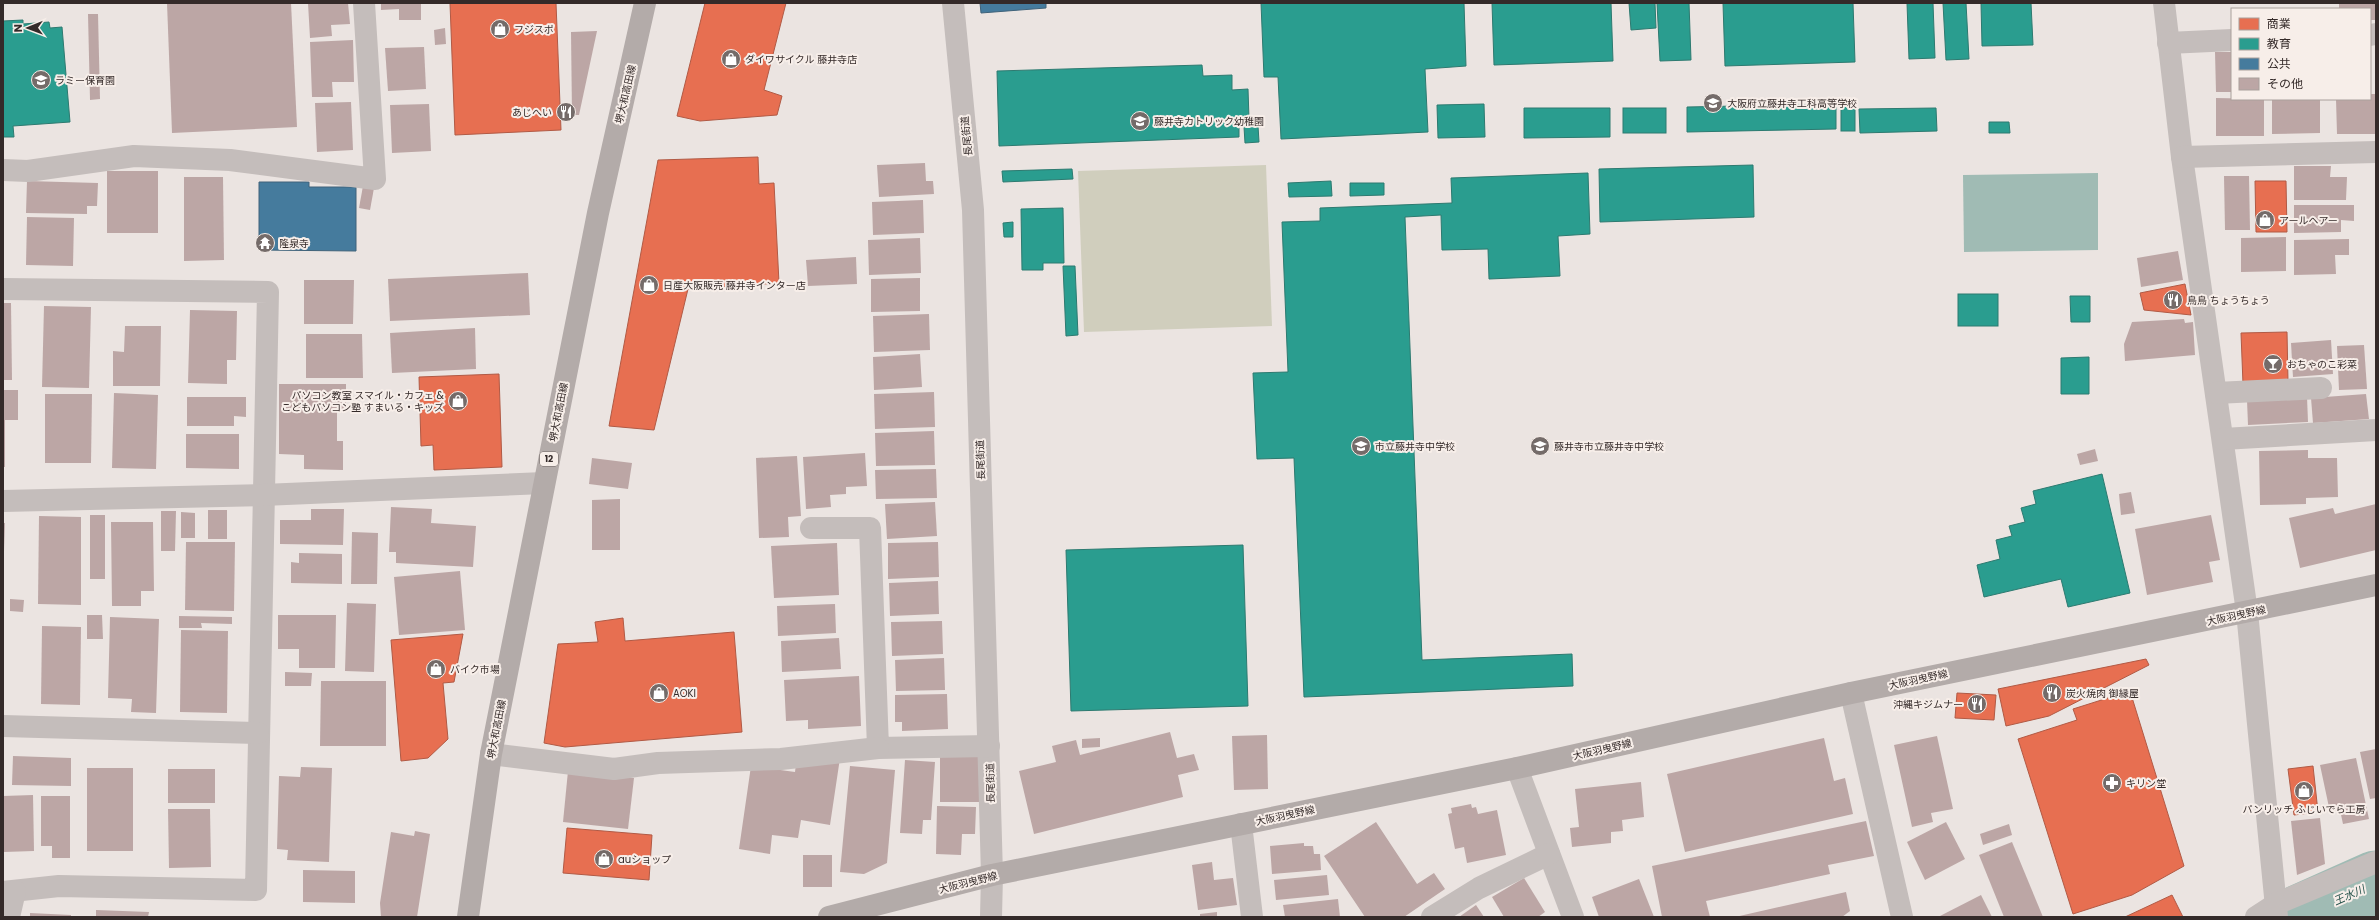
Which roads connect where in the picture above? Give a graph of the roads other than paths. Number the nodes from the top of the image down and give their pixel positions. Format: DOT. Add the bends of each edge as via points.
graph roads {
  1 [pos="364,3"];
  2 [pos="645,3"];
  3 [pos="952,3"];
  4 [pos="2164,3"];
  5 [pos="2231,40"];
  6 [pos="2168,43"];
  7 [pos="2376,152"];
  8 [pos="2182,157"];
  9 [pos="3,170"];
  10 [pos="3,289"];
  11 [pos="2321,388"];
  12 [pos="2216,392"];
  13 [pos="2376,430"];
  14 [pos="2223,439"];
  15 [pos="544,483"];
  16 [pos="263,495"];
  17 [pos="3,501"];
  18 [pos="811,528"];
  19 [pos="2376,585"];
  20 [pos="2247,612"];
  21 [pos="1850,693"];
  22 [pos="3,726"];
  23 [pos="258,733"];
  24 [pos="989,746"];
  25 [pos="878,748"];
  26 [pos="491,754"];
  27 [pos="1517,768"];
  28 [pos="1241,824"];
  29 [pos="1549,854"];
  30 [pos="2376,862"];
  31 [pos="992,875"];
  32 [pos="9,891"];
  33 [pos="2276,911"];
  34 [pos="9,917"];
  35 [pos="468,917"];
  36 [pos="829,917"];
  37 [pos="991,917"];
  38 [pos="1252,917"];
  39 [pos="1432,917"];
  40 [pos="1574,917"];
  41 [pos="1902,917"];
  42 [pos="2256,917"];
  1 -- 9 [label="street" via="375,179 230,160 134,156 28,171"];
  2 -- 15 [label="main road, 堺大和高田線 / 12" via="598,213"];
  3 -- 24 [label="street, 長尾街道" via="973,210"];
  4 -- 6 [label="street"];
  5 -- 6 [label="street"];
  6 -- 8 [label="street"];
  7 -- 8 [label="street"];
  8 -- 12 [label="street"];
  10 -- 16 [label="street" via="268,292"];
  11 -- 12 [label="street"];
  12 -- 14 [label="street"];
  13 -- 14 [label="street"];
  14 -- 20 [label="street"];
  15 -- 16 [label="street"];
  15 -- 26 [label="main road, 堺大和高田線 / 12"];
  16 -- 17 [label="street"];
  16 -- 23 [label="street"];
  18 -- 25 [label="street" via="870,528"];
  19 -- 20 [label="main road, 大阪羽曳野線"];
  20 -- 21 [label="main road, 大阪羽曳野線"];
  20 -- 33 [label="street"];
  21 -- 27 [label="main road, 大阪羽曳野線"];
  21 -- 41 [label="street"];
  22 -- 23 [label="street"];
  23 -- 32 [label="street" via="256,890 59,886"];
  24 -- 25 [label="street"];
  24 -- 31 [label="street, 長尾街道"];
  25 -- 26 [label="street" via="781,759 658,763 614,769"];
  26 -- 35 [label="main road, 堺大和高田線 / 12"];
  27 -- 28 [label="main road, 大阪羽曳野線"];
  27 -- 29 [label="street"];
  28 -- 31 [label="main road, 大阪羽曳野線"];
  28 -- 38 [label="street"];
  29 -- 39 [label="street" via="1479,888"];
  29 -- 40 [label="street"];
  30 -- 33 [label="street"];
  31 -- 36 [label="main road, 大阪羽曳野線"];
  31 -- 37 [label="street, 長尾街道"];
  32 -- 34 [label="street"];
  33 -- 42 [label="street"];
}
